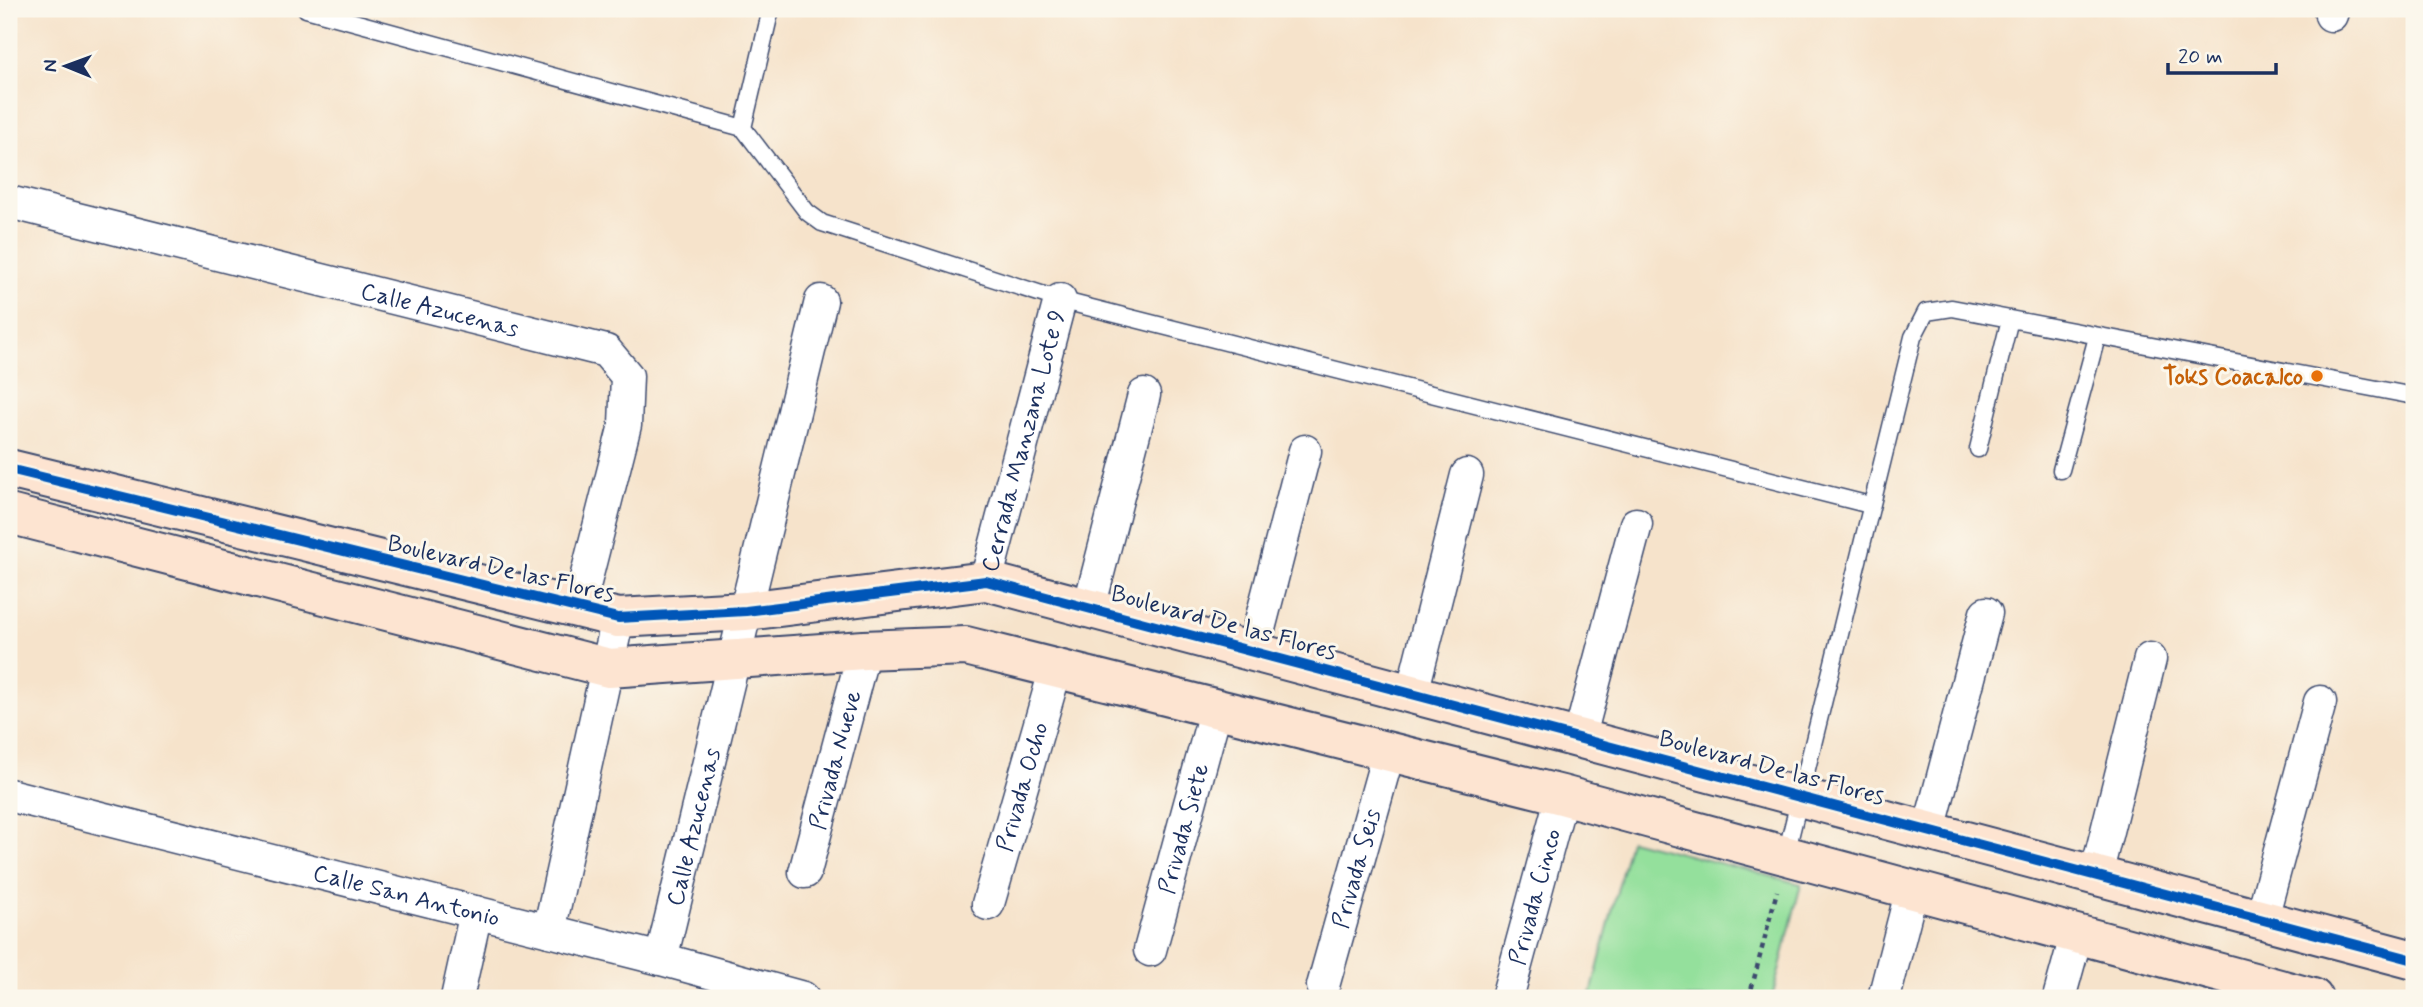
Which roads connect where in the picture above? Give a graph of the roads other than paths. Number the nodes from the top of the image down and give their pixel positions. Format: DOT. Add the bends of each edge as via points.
graph roads {
  1 [pos="306,9"];
  2 [pos="771,9"];
  3 [pos="744,128"];
  4 [pos="9,202"];
  5 [pos="821,300"];
  6 [pos="1060,300"];
  7 [pos="2010,319"];
  8 [pos="2098,337"];
  9 [pos="1144,395"];
  10 [pos="2414,396"];
  11 [pos="1978,449"];
  12 [pos="1305,451"];
  13 [pos="9,469"];
  14 [pos="2061,470"];
  15 [pos="1467,475"];
  16 [pos="1870,505"];
  17 [pos="9,514"];
  18 [pos="1636,524"];
  19 [pos="985,581"];
  20 [pos="1089,608"];
  21 [pos="578,610"];
  22 [pos="746,611"];
  23 [pos="1986,613"];
  24 [pos="618,618"];
  25 [pos="864,650"];
  26 [pos="1253,652"];
  27 [pos="2150,659"];
  28 [pos="734,660"];
  29 [pos="609,668"];
  30 [pos="1056,668"];
  31 [pos="1412,694"];
  32 [pos="2320,702"];
  33 [pos="1216,708"];
  34 [pos="1578,739"];
  35 [pos="1389,751"];
  36 [pos="9,795"];
  37 [pos="1562,795"];
  38 [pos="1801,796"];
  39 [pos="1929,830"];
  40 [pos="1786,854"];
  41 [pos="805,872"];
  42 [pos="2096,875"];
  43 [pos="1912,889"];
  44 [pos="988,904"];
  45 [pos="476,912"];
  46 [pos="2262,918"];
  47 [pos="549,931"];
  48 [pos="2077,933"];
  49 [pos="1150,950"];
  50 [pos="661,959"];
  51 [pos="2414,960"];
  52 [pos="1323,986"];
  53 [pos="2241,988"];
  54 [pos="743,991"];
  55 [pos="457,998"];
  56 [pos="803,998"];
  57 [pos="1507,998"];
  58 [pos="1884,998"];
  59 [pos="2059,998"];
  60 [pos="2313,998"];
  1 -- 3 [label="lane"];
  2 -- 3 [label="lane"];
  3 -- 6 [label="lane" via="807,212 821,223"];
  4 -- 21 [label="street, Calle Azucenas" via="606,351 628,376 625,425"];
  5 -- 22 [label="street, Calle Azucenas"];
  6 -- 16 [label="lane"];
  6 -- 19 [label="street, Cerrada Manzana Lote 9"];
  7 -- 8 [label="lane"];
  7 -- 11 [label="lane"];
  7 -- 16 [label="lane" via="1952,308 1926,312 1913,337"];
  8 -- 10 [label="lane"];
  8 -- 14 [label="lane"];
  9 -- 20 [label="street"];
  12 -- 26 [label="street"];
  13 -- 21 [label="street, Boulevard De las Flores"];
  15 -- 31 [label="street"];
  16 -- 38 [label="lane"];
  17 -- 29 [label="street"];
  18 -- 34 [label="street"];
  19 -- 20 [label="street, Boulevard De las Flores"];
  19 -- 22 [label="street, Boulevard De las Flores"];
  20 -- 26 [label="street, Boulevard De las Flores"];
  21 -- 24 [label="street, Boulevard De las Flores"];
  22 -- 24 [label="street, Boulevard De las Flores"];
  22 -- 28 [label="street, Calle Azucenas"];
  23 -- 39 [label="street"];
  24 -- 29 [label="street"];
  25 -- 28 [label="street"];
  25 -- 30 [label="street" via="966,646"];
  25 -- 41 [label="street, Privada Nueve"];
  26 -- 31 [label="street, Boulevard De las Flores"];
  27 -- 42 [label="street"];
  28 -- 29 [label="street"];
  28 -- 50 [label="street, Calle Azucenas"];
  29 -- 47 [label="street"];
  30 -- 33 [label="street"];
  30 -- 44 [label="street, Privada Ocho"];
  31 -- 34 [label="street, Boulevard De las Flores"];
  32 -- 46 [label="street"];
  33 -- 35 [label="street"];
  33 -- 49 [label="street, Privada Siete"];
  34 -- 38 [label="street, Boulevard De las Flores"];
  35 -- 37 [label="street"];
  35 -- 52 [label="street, Privada Seis"];
  36 -- 45 [label="street, Calle San Antonio"];
  37 -- 40 [label="street"];
  37 -- 57 [label="street, Privada Cinco"];
  38 -- 39 [label="street, Boulevard De las Flores"];
  38 -- 40 [label="lane"];
  39 -- 42 [label="street, Boulevard De las Flores"];
  40 -- 43 [label="street"];
  42 -- 46 [label="street, Boulevard De las Flores"];
  43 -- 48 [label="street"];
  43 -- 58 [label="street"];
  45 -- 47 [label="street, Calle San Antonio"];
  45 -- 55 [label="street"];
  46 -- 51 [label="street, Boulevard De las Flores"];
  47 -- 50 [label="street, Calle San Antonio"];
  48 -- 53 [label="street"];
  48 -- 59 [label="street"];
  50 -- 54 [label="street, Calle San Antonio"];
  53 -- 60 [label="street"];
  54 -- 56 [label="street, Calle San Antonio"];
}
